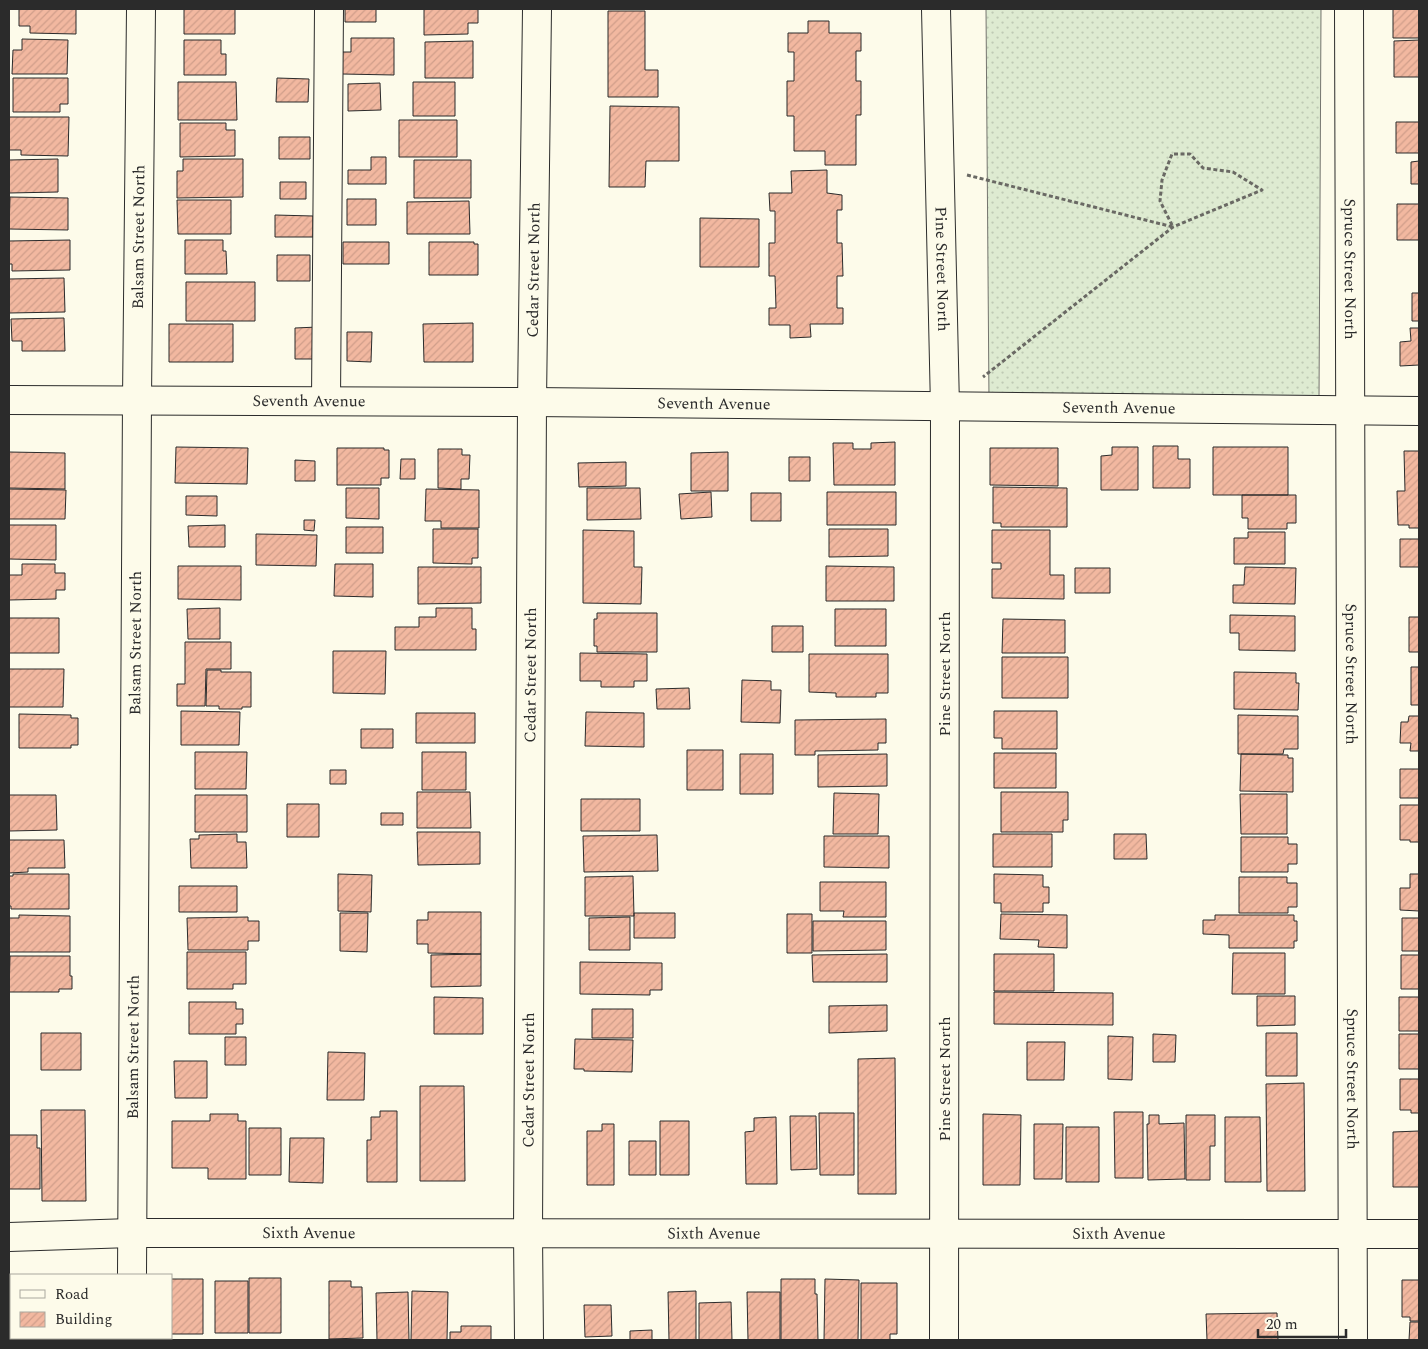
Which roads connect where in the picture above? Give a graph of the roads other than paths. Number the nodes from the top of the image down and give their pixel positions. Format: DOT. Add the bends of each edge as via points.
graph roads {
  1 [pos="141,9"];
  2 [pos="329,9"];
  3 [pos="537,9"];
  4 [pos="936,9"];
  5 [pos="1349,9"];
  6 [pos="137,399"];
  7 [pos="9,400"];
  8 [pos="326,400"];
  9 [pos="532,402"];
  10 [pos="945,407"];
  11 [pos="1350,411"];
  12 [pos="1419,411"];
  13 [pos="131,1233"];
  14 [pos="528,1233"];
  15 [pos="945,1234"];
  16 [pos="1352,1234"];
  17 [pos="1419,1234"];
  18 [pos="9,1237"];
  19 [pos="132,1274"];
  20 [pos="529,1340"];
  21 [pos="944,1340"];
  22 [pos="1353,1340"];
  1 -- 6 [label="street, Balsam Street North"];
  2 -- 8 [label="street"];
  3 -- 9 [label="street, Cedar Street North"];
  4 -- 10 [label="street, Pine Street North"];
  5 -- 11 [label="street, Spruce Street North"];
  6 -- 7 [label="street, Seventh Avenue"];
  6 -- 8 [label="street, Seventh Avenue"];
  6 -- 13 [label="street, Balsam Street North"];
  8 -- 9 [label="street, Seventh Avenue"];
  9 -- 10 [label="street, Seventh Avenue"];
  9 -- 14 [label="street, Cedar Street North"];
  10 -- 11 [label="street, Seventh Avenue"];
  10 -- 15 [label="street, Pine Street North"];
  11 -- 12 [label="street, Seventh Avenue"];
  11 -- 16 [label="street, Spruce Street North"];
  13 -- 14 [label="street, Sixth Avenue"];
  13 -- 18 [label="street, Sixth Avenue"];
  13 -- 19 [label="street, Balsam Street North"];
  14 -- 15 [label="street, Sixth Avenue"];
  14 -- 20 [label="street, Cedar Street North"];
  15 -- 16 [label="street, Sixth Avenue"];
  15 -- 21 [label="street, Pine Street North"];
  16 -- 17 [label="street, Sixth Avenue"];
  16 -- 22 [label="street, Spruce Street North"];
}
